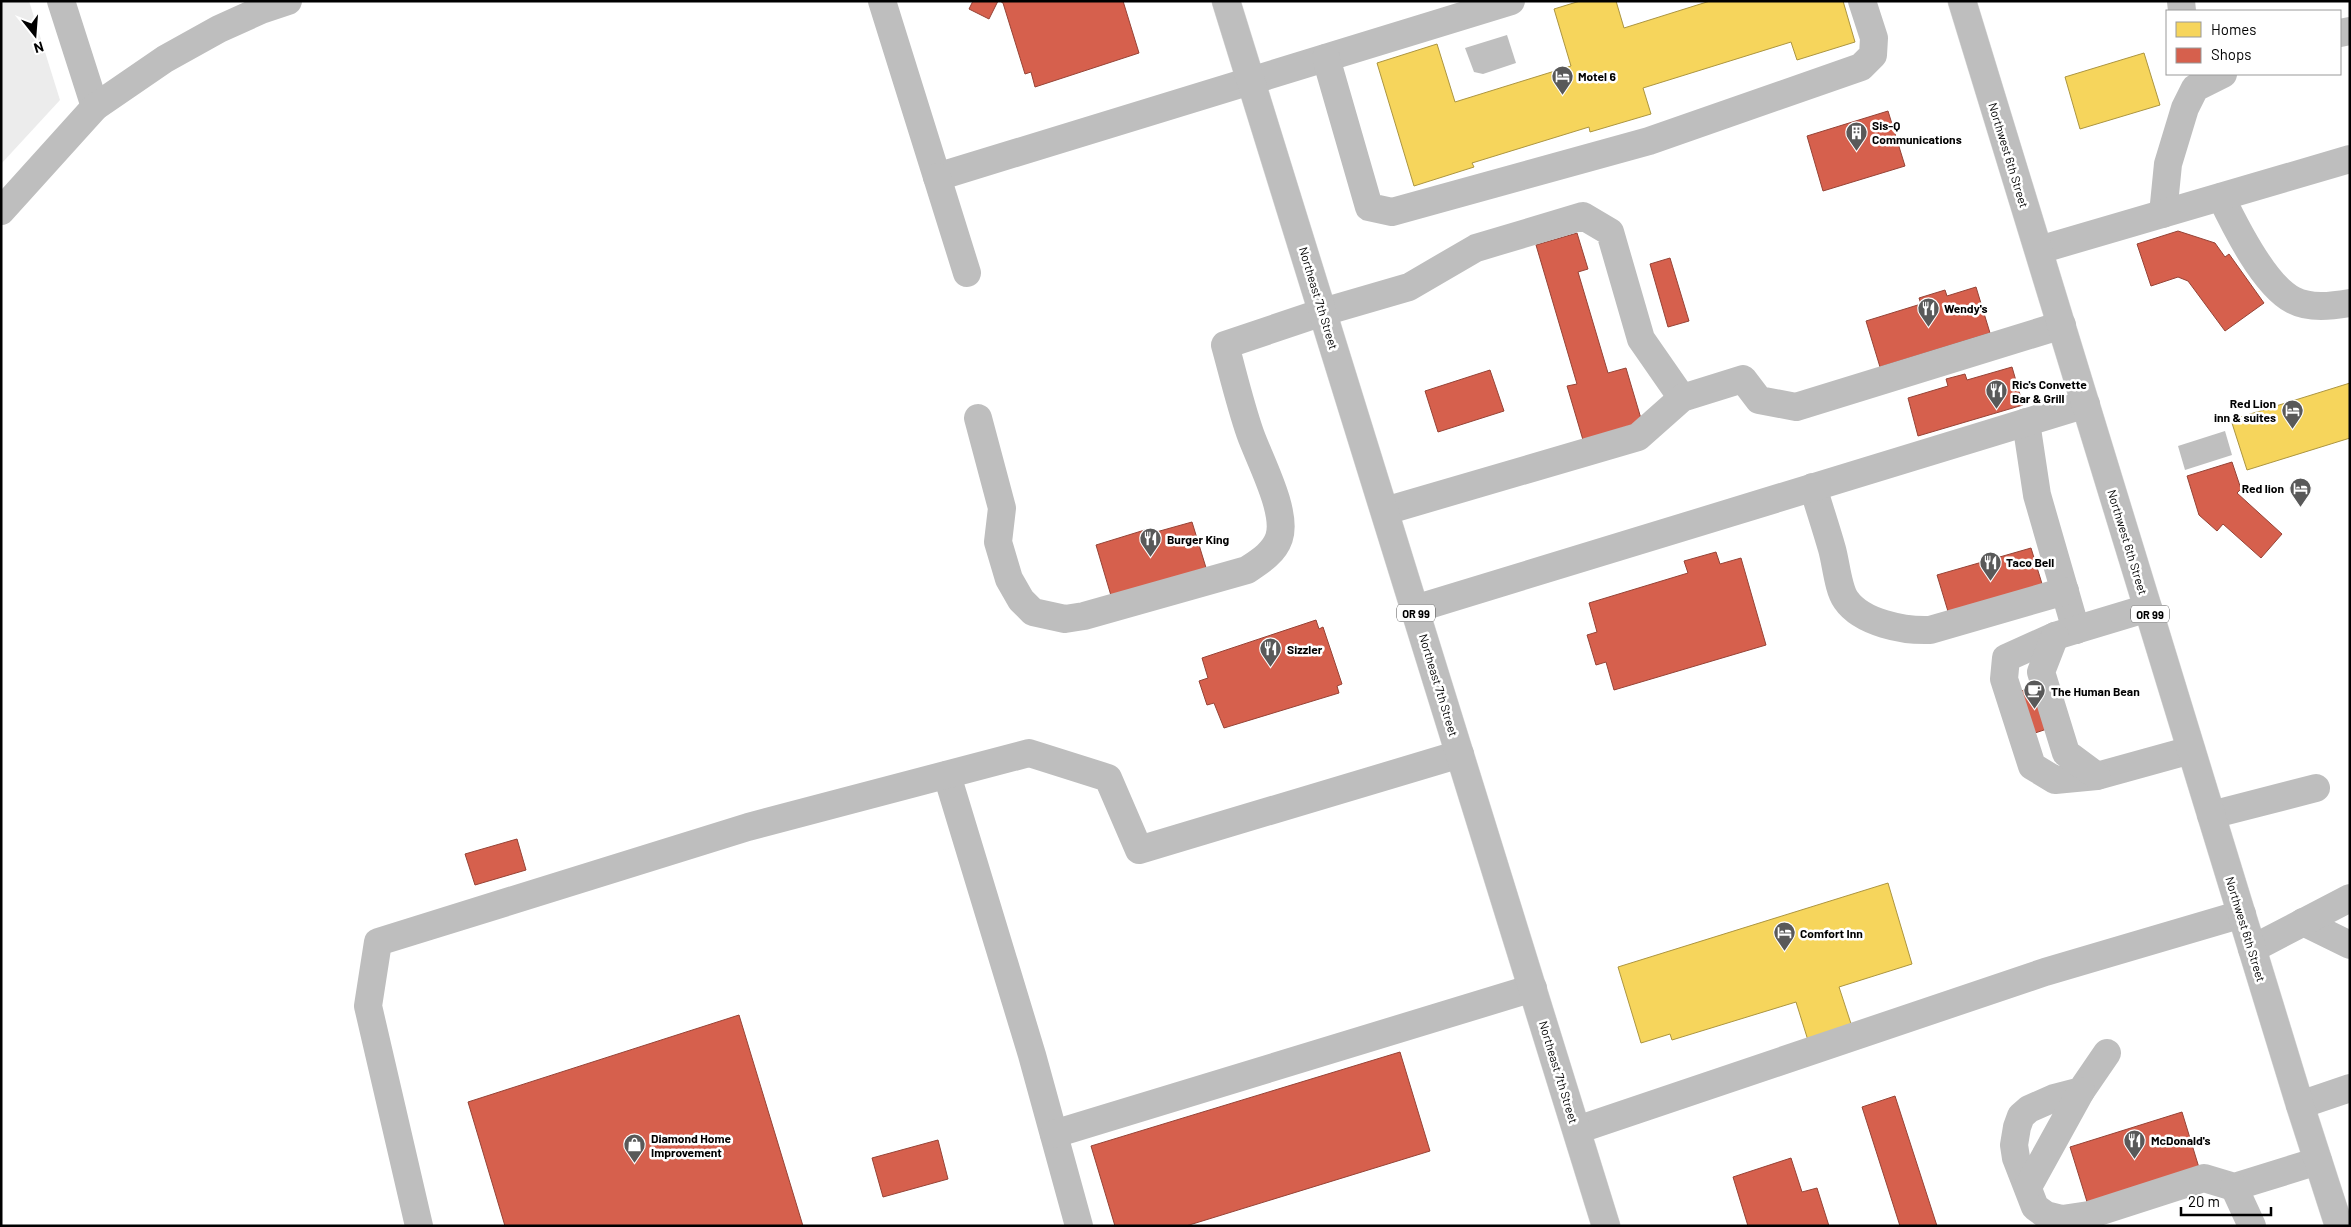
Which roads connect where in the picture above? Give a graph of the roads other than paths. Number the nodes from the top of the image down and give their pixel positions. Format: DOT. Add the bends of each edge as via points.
graph roads {
  1 [pos="61,1"];
  2 [pos="288,1"];
  3 [pos="882,1"];
  4 [pos="1226,1"];
  5 [pos="1511,1"];
  6 [pos="1862,1"];
  7 [pos="1962,1"];
  8 [pos="1326,58"];
  9 [pos="2219,75"];
  10 [pos="1251,81"];
  11 [pos="2194,81"];
  12 [pos="95,107"];
  13 [pos="2350,159"];
  14 [pos="937,177"];
  15 [pos="2221,197"];
  16 [pos="1,211"];
  17 [pos="2163,214"];
  18 [pos="2039,250"];
  19 [pos="966,273"];
  20 [pos="2350,303"];
  21 [pos="1323,312"];
  22 [pos="2062,325"];
  23 [pos="1682,398"];
  24 [pos="2086,404"];
  25 [pos="978,418"];
  26 [pos="2026,422"];
  27 [pos="1813,486"];
  28 [pos="1384,511"];
  29 [pos="2065,591"];
  30 [pos="2148,608"];
  31 [pos="1415,609"];
  32 [pos="2066,633"];
  33 [pos="2191,750"];
  34 [pos="1460,754"];
  35 [pos="947,775"];
  36 [pos="2098,776"];
  37 [pos="2316,788"];
  38 [pos="2211,815"];
  39 [pos="2350,898"];
  40 [pos="2242,914"];
  41 [pos="2303,922"];
  42 [pos="2350,945"];
  43 [pos="2252,949"];
  44 [pos="1533,988"];
  45 [pos="2107,1053"];
  46 [pos="2350,1088"];
  47 [pos="2081,1091"];
  48 [pos="2300,1105"];
  49 [pos="1576,1130"];
  50 [pos="1054,1134"];
  51 [pos="2318,1161"];
  52 [pos="2028,1187"];
  53 [pos="2234,1187"];
  54 [pos="419,1226"];
  55 [pos="1078,1226"];
  56 [pos="1606,1226"];
  57 [pos="2252,1226"];
  58 [pos="2339,1226"];
  1 -- 12 [label="main road"];
  2 -- 12 [label="main road" via="219,29 165,60"];
  3 -- 14 [label="main road"];
  4 -- 10 [label="main road, Northeast 7th Street / OR 99"];
  5 -- 8 [label="main road"];
  6 -- 8 [label="main road" via="1874,38 1873,55 1862,67 1649,141 1392,212 1369,207"];
  7 -- 18 [label="main road, Northwest 6th Street / OR 99"];
  8 -- 10 [label="main road"];
  9 -- 11 [label="main road"];
  10 -- 14 [label="main road"];
  10 -- 21 [label="main road, Northeast 7th Street / OR 99"];
  11 -- 17 [label="main road" via="2168,164"];
  12 -- 16 [label="main road"];
  13 -- 15 [label="main road"];
  14 -- 19 [label="main road"];
  15 -- 17 [label="main road"];
  15 -- 20 [label="main road" via="2238,232 2273,284 2293,300 2308,305"];
  17 -- 18 [label="main road"];
  18 -- 22 [label="main road, Northwest 6th Street / OR 99"];
  21 -- 23 [label="main road" via="1409,287 1476,248 1584,216 1610,232 1641,339"];
  21 -- 25 [label="main road" via="1224,345 1250,434 1271,486 1280,525 1279,539 1266,557 1247,570 1084,616 1065,619 1033,612 1021,600 1009,579 998,542 1002,508"];
  21 -- 28 [label="main road, Northeast 7th Street / OR 99"];
  22 -- 23 [label="main road" via="1796,407 1759,400 1743,379"];
  22 -- 24 [label="main road, Northwest 6th Street / OR 99"];
  23 -- 28 [label="main road" via="1638,437"];
  24 -- 26 [label="main road"];
  24 -- 30 [label="main road, Northwest 6th Street / OR 99"];
  26 -- 27 [label="main road"];
  26 -- 29 [label="main road" via="2037,495"];
  27 -- 29 [label="main road" via="1846,601 1868,617 1912,631 1930,630"];
  27 -- 31 [label="main road"];
  28 -- 31 [label="main road, Northeast 7th Street / OR 99"];
  29 -- 32 [label="main road"];
  30 -- 32 [label="main road"];
  30 -- 33 [label="main road, Northwest 6th Street / OR 99"];
  31 -- 34 [label="main road, Northeast 7th Street / OR 99"];
  32 -- 36 [label="main road" via="2041,672 2066,753"];
  32 -- 36 [label="main road" via="2006,658 2004,679 2032,766 2055,780"];
  33 -- 36 [label="main road"];
  33 -- 38 [label="main road, Northwest 6th Street / OR 99"];
  34 -- 35 [label="main road" via="1139,850 1108,778 1029,753"];
  34 -- 44 [label="main road, Northeast 7th Street / OR 99"];
  35 -- 50 [label="main road"];
  35 -- 54 [label="main road" via="748,827 378,942 368,1006"];
  37 -- 38 [label="main road"];
  38 -- 40 [label="main road, Northwest 6th Street / OR 99"];
  39 -- 41 [label="main road"];
  40 -- 43 [label="main road, Northwest 6th Street / OR 99"];
  40 -- 49 [label="main road" via="2046,972"];
  41 -- 42 [label="main road"];
  41 -- 43 [label="main road"];
  43 -- 48 [label="main road, Northwest 6th Street / OR 99"];
  44 -- 49 [label="main road, Northeast 7th Street / OR 99"];
  44 -- 50 [label="main road"];
  45 -- 47 [label="main road"];
  46 -- 48 [label="main road"];
  47 -- 52 [label="main road"];
  47 -- 52 [label="main road" via="2054,1098 2021,1116 2014,1145"];
  48 -- 51 [label="main road, Northwest 6th Street / OR 99"];
  49 -- 56 [label="main road, Northeast 7th Street / OR 99"];
  50 -- 55 [label="main road"];
  51 -- 53 [label="main road"];
  51 -- 58 [label="main road, Northwest 6th Street / OR 99"];
  52 -- 53 [label="main road" via="2035,1207 2046,1215 2062,1219 2088,1215 2204,1178"];
  53 -- 57 [label="main road"];
}
